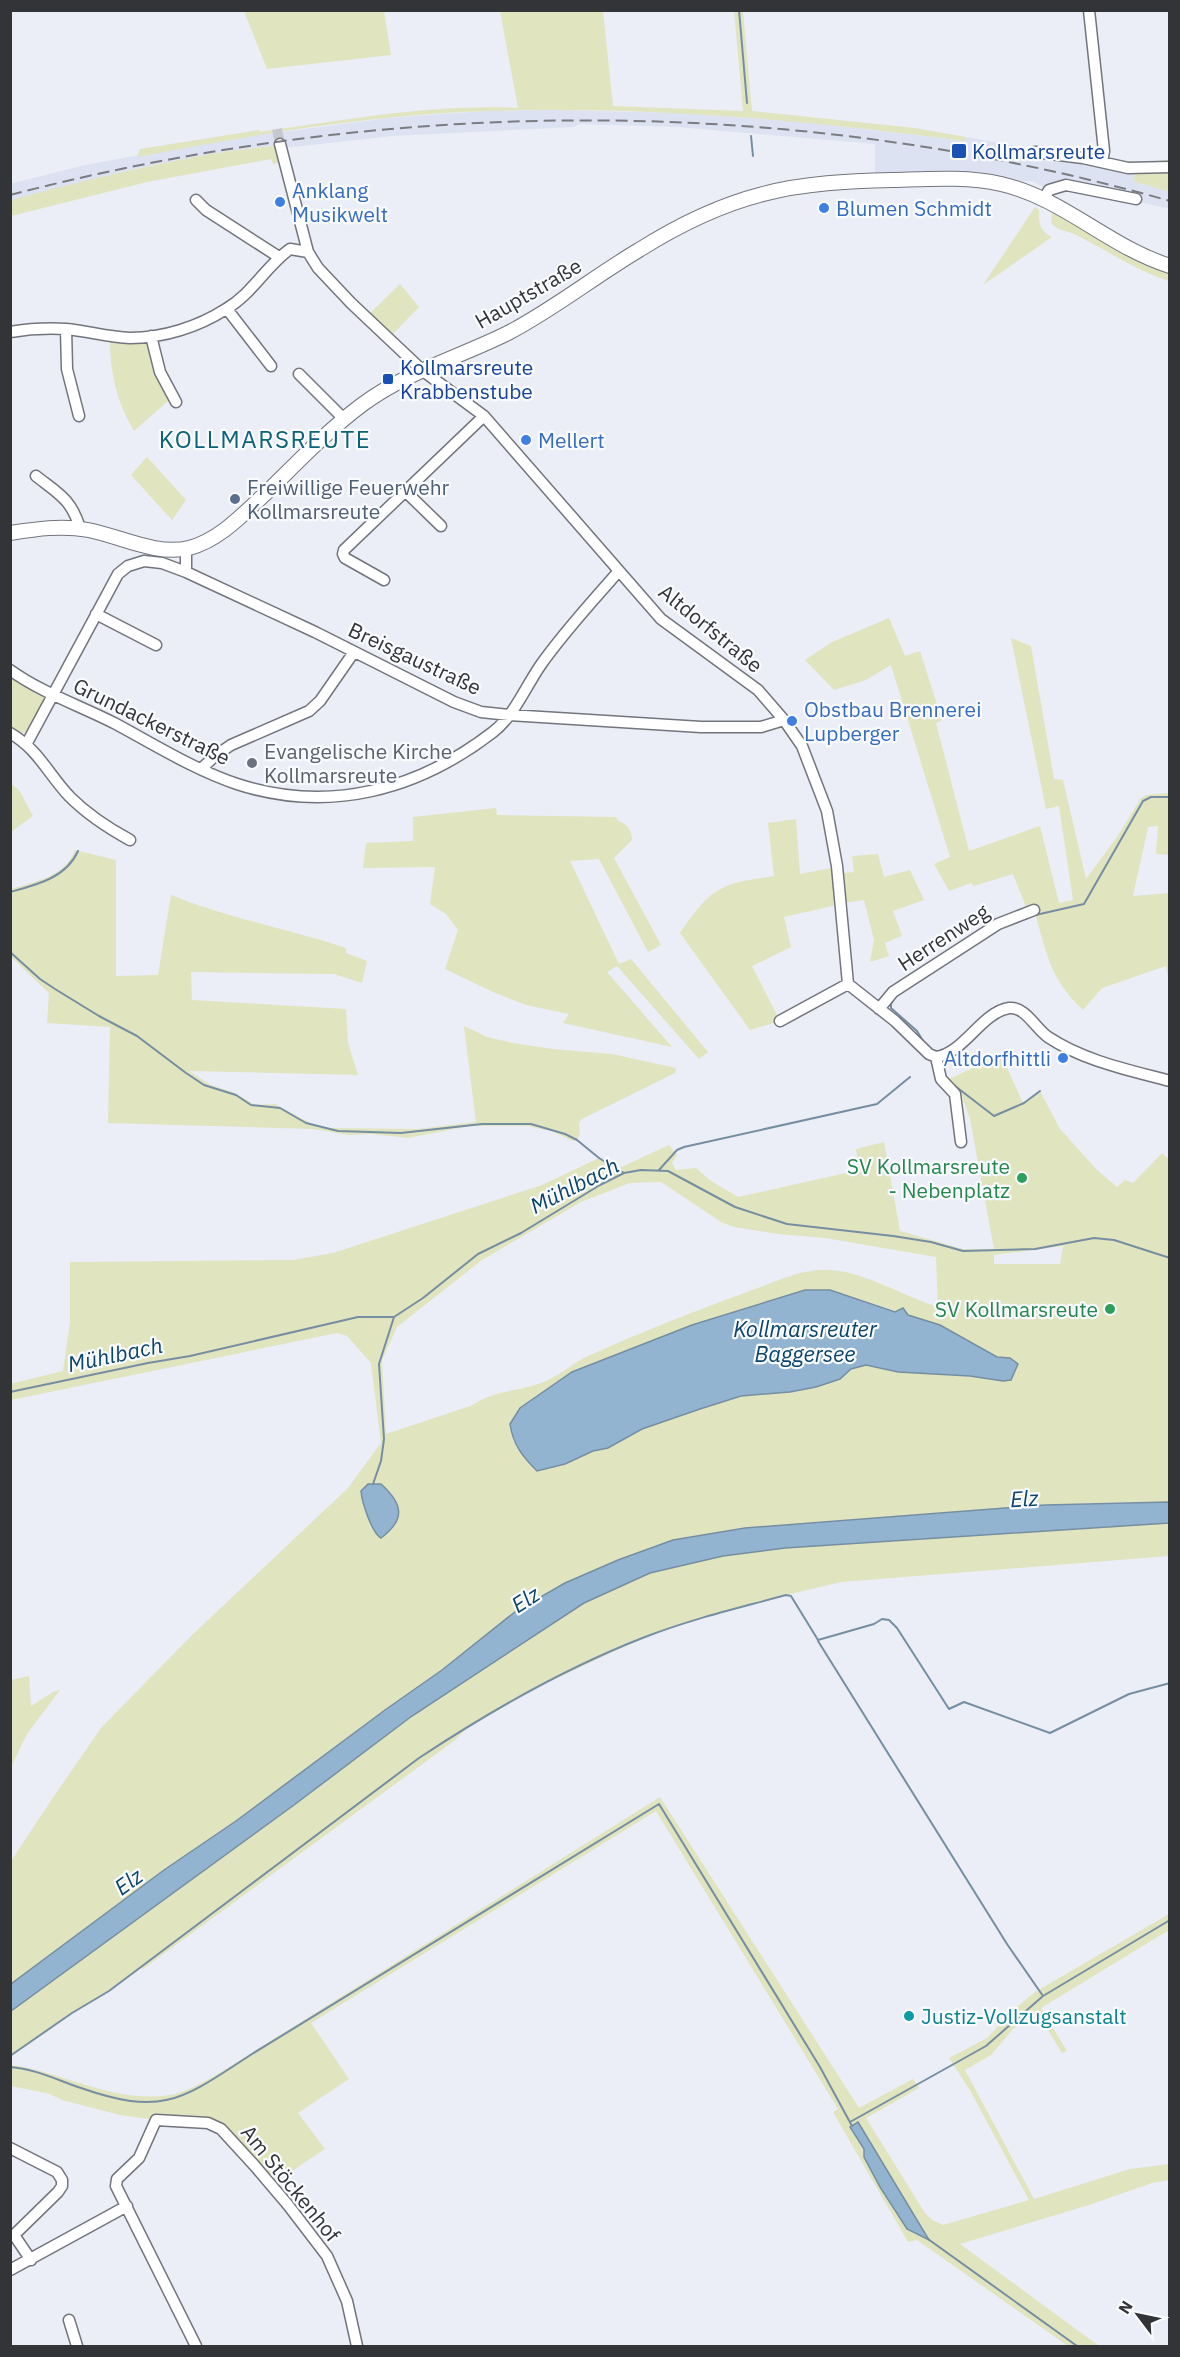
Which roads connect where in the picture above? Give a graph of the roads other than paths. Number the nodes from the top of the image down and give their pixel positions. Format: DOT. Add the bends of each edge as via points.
graph roads {
  1 [pos="1089,10"];
  2 [pos="280,144"];
  3 [pos="1035,152"];
  4 [pos="1102,162"];
  5 [pos="1170,167"];
  6 [pos="1044,199"];
  7 [pos="1136,200"];
  8 [pos="199,208"];
  9 [pos="308,252"];
  10 [pos="279,257"];
  11 [pos="1170,266"];
  12 [pos="227,309"];
  13 [pos="66,329"];
  14 [pos="10,332"];
  15 [pos="151,336"];
  16 [pos="271,366"];
  17 [pos="423,371"];
  18 [pos="299,374"];
  19 [pos="176,402"];
  20 [pos="79,416"];
  21 [pos="484,416"];
  22 [pos="344,419"];
  23 [pos="36,476"];
  24 [pos="405,491"];
  25 [pos="441,526"];
  26 [pos="80,528"];
  27 [pos="10,533"];
  28 [pos="147,546"];
  29 [pos="186,549"];
  30 [pos="144,561"];
  31 [pos="186,572"];
  32 [pos="618,572"];
  33 [pos="384,580"];
  34 [pos="96,614"];
  35 [pos="156,645"];
  36 [pos="354,652"];
  37 [pos="10,670"];
  38 [pos="54,694"];
  39 [pos="509,715"];
  40 [pos="784,720"];
  41 [pos="10,733"];
  42 [pos="27,743"];
  43 [pos="201,769"];
  44 [pos="130,840"];
  45 [pos="1034,910"];
  46 [pos="848,984"];
  47 [pos="879,1009"];
  48 [pos="780,1021"];
  49 [pos="936,1057"];
  50 [pos="1170,1081"];
  51 [pos="961,1142"];
  52 [pos="10,2148"];
  53 [pos="127,2206"];
  54 [pos="12,2236"];
  55 [pos="31,2260"];
  56 [pos="10,2270"];
  57 [pos="69,2320"];
  58 [pos="77,2346"];
  59 [pos="196,2346"];
  60 [pos="357,2346"];
  1 -- 4 [label="street"];
  2 -- 9 [label="street"];
  3 -- 4 [label="street"];
  4 -- 5 [label="street" via="1128,168"];
  6 -- 7 [label="street" via="1049,190 1066,185"];
  6 -- 11 [label="main road, Hauptstraße" via="1107,237"];
  6 -- 17 [label="main road, Hauptstraße" via="998,183 953,179 848,182 765,193 679,228 508,332"];
  8 -- 10 [label="street"];
  9 -- 10 [label="street" via="290,249"];
  9 -- 17 [label="street, Altdorfstraße" via="330,281"];
  10 -- 12 [label="street" via="257,284"];
  12 -- 15 [label="street" via="195,325"];
  12 -- 16 [label="street"];
  13 -- 14 [label="street"];
  13 -- 15 [label="street" via="129,338"];
  13 -- 20 [label="street" via="67,369"];
  15 -- 19 [label="street" via="160,372"];
  17 -- 21 [label="street, Altdorfstraße"];
  17 -- 22 [label="main road, Hauptstraße" via="381,392"];
  18 -- 22 [label="street"];
  21 -- 24 [label="street"];
  21 -- 32 [label="street, Altdorfstraße"];
  22 -- 29 [label="main road, Hauptstraße" via="230,526"];
  23 -- 26 [label="street" via="67,501"];
  24 -- 25 [label="street"];
  24 -- 33 [label="street" via="343,554"];
  26 -- 27 [label="main road, Hauptstraße"];
  26 -- 28 [label="main road, Hauptstraße"];
  28 -- 29 [label="main road, Hauptstraße"];
  28 -- 30 [label="street"];
  29 -- 31 [label="street"];
  30 -- 31 [label="street, Breisgaustraße"];
  30 -- 34 [label="street" via="118,574"];
  31 -- 36 [label="street, Breisgaustraße"];
  32 -- 39 [label="street, Grundackerstraße" via="566,631"];
  32 -- 40 [label="street, Altdorfstraße" via="661,619 758,690"];
  34 -- 35 [label="street"];
  34 -- 38 [label="street"];
  36 -- 39 [label="street, Breisgaustraße" via="454,702 482,712"];
  36 -- 43 [label="street" via="309,711 231,746"];
  37 -- 38 [label="street, Grundackerstraße"];
  38 -- 42 [label="street"];
  38 -- 43 [label="street, Grundackerstraße"];
  39 -- 40 [label="street, Breisgaustraße" via="701,727 761,727"];
  39 -- 43 [label="street, Grundackerstraße" via="494,731 435,768 395,786 363,793 332,797 269,793"];
  40 -- 46 [label="street, Altdorfstraße" via="802,746 827,811 837,866"];
  41 -- 42 [label="street"];
  42 -- 44 [label="street" via="70,796 101,824"];
  45 -- 47 [label="street, Herrenweg" via="998,924 893,992"];
  46 -- 47 [label="street"];
  46 -- 48 [label="street"];
  47 -- 49 [label="street"];
  49 -- 50 [label="street" via="952,1050 999,1012 1015,1008 1056,1043 1108,1064"];
  49 -- 51 [label="street" via="941,1079 955,1094"];
  52 -- 54 [label="street" via="57,2172 62,2180 58,2192"];
  53 -- 55 [label="street"];
  53 -- 59 [label="street"];
  53 -- 60 [label="street, Am Stöckenhof" via="116,2186 117,2179 139,2158 156,2120 208,2123 221,2129 327,2256 347,2301"];
  54 -- 55 [label="street"];
  55 -- 56 [label="street"];
  57 -- 58 [label="street"];
}
